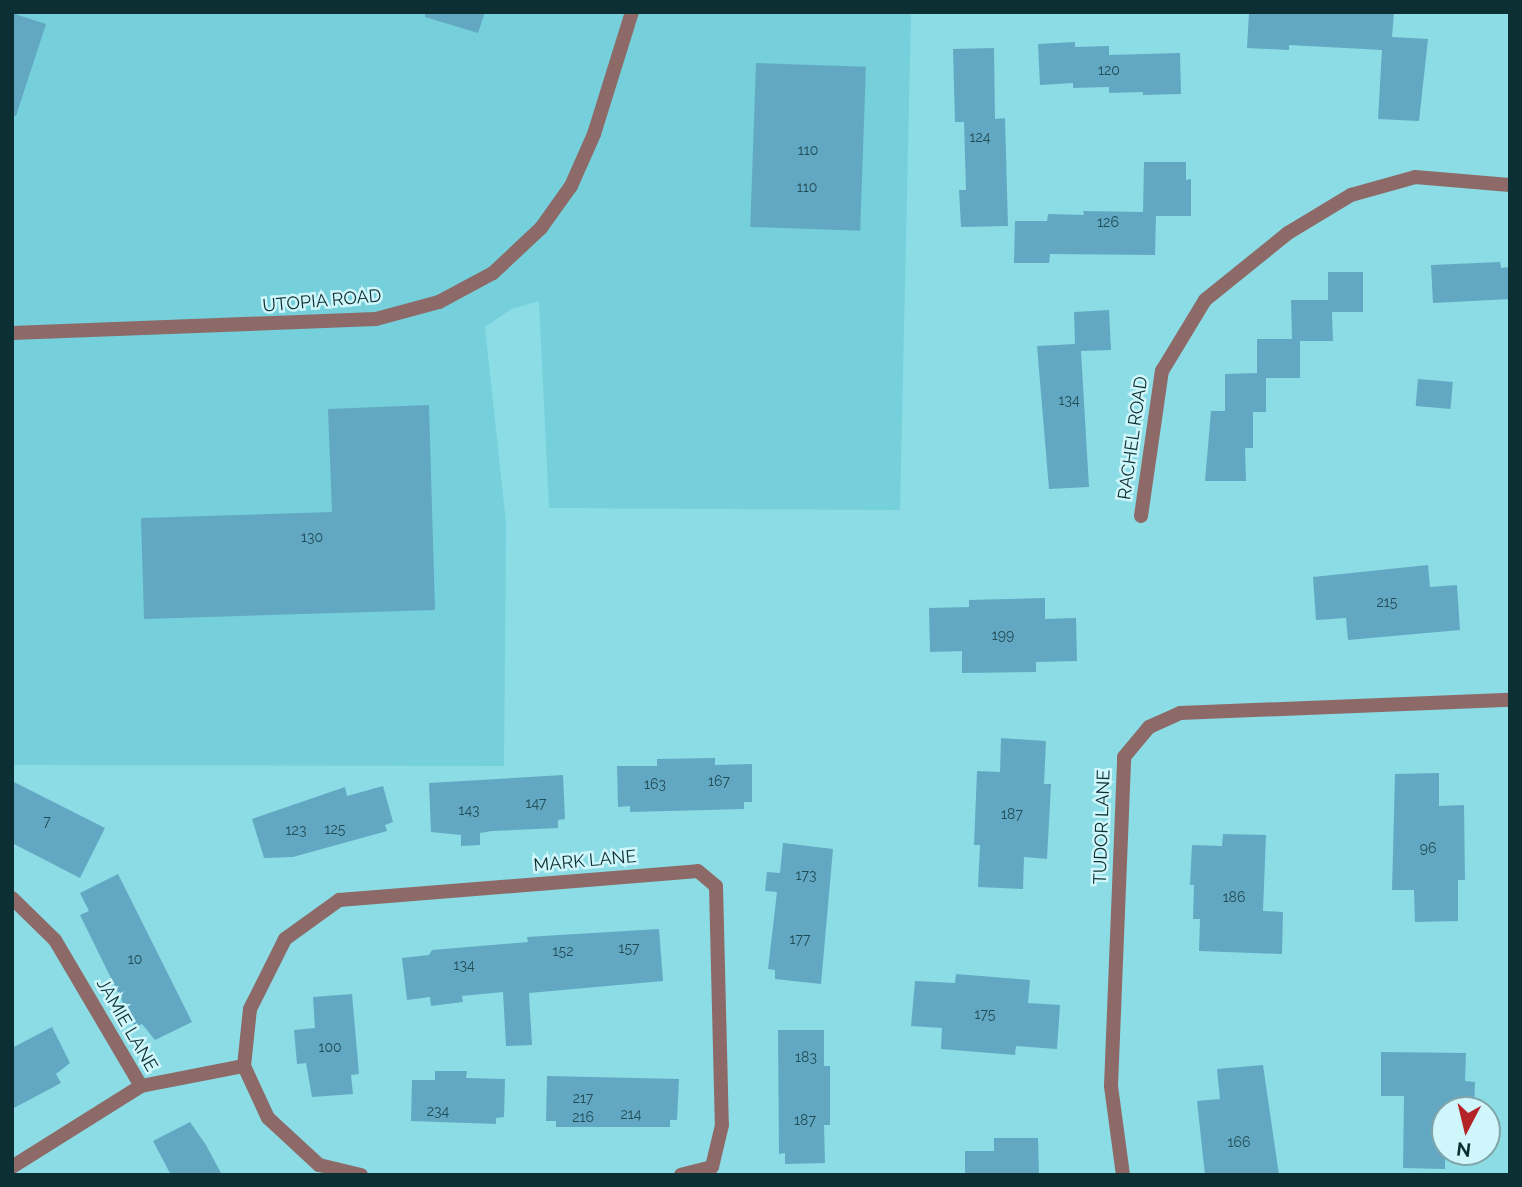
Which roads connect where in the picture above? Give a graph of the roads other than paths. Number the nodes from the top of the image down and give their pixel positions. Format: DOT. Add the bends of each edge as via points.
graph roads {
  1 [pos="632,12"];
  2 [pos="1510,185"];
  3 [pos="12,334"];
  4 [pos="1141,516"];
  5 [pos="1510,700"];
  6 [pos="12,898"];
  7 [pos="244,1066"];
  8 [pos="141,1086"];
  9 [pos="12,1167"];
  10 [pos="361,1175"];
  11 [pos="681,1175"];
  12 [pos="1122,1175"];
  1 -- 3 [label="street, UTOPIA ROAD" via="594,134 571,186 541,228 493,272 439,302 376,319"];
  2 -- 4 [label="street, RACHEL ROAD" via="1415,177 1350,195 1288,233 1205,300 1162,371"];
  5 -- 12 [label="street, TUDOR LANE" via="1180,713 1149,727 1124,757 1111,1086"];
  6 -- 8 [label="street, JAMIE LANE" via="55,940"];
  7 -- 8 [label="street"];
  7 -- 10 [label="street" via="268,1118 319,1165"];
  7 -- 11 [label="street, MARK LANE" via="250,1009 285,939 340,900 698,871 716,886 722,1125 712,1167"];
  8 -- 9 [label="street, JAMIE LANE"];
}
